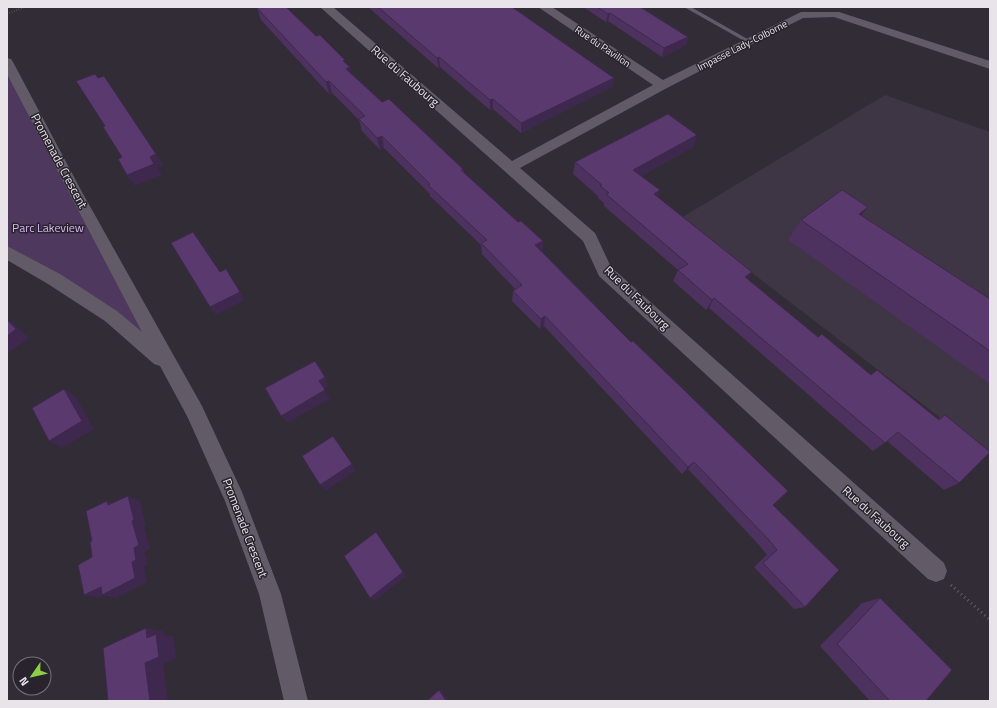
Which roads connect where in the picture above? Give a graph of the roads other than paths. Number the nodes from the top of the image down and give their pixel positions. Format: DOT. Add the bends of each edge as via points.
graph roads {
  1 [pos="326,7"];
  2 [pos="544,7"];
  3 [pos="687,7"];
  4 [pos="748,41"];
  5 [pos="7,62"];
  6 [pos="990,65"];
  7 [pos="662,86"];
  8 [pos="510,168"];
  9 [pos="7,252"];
  10 [pos="169,365"];
  11 [pos="936,571"];
  12 [pos="296,701"];
  1 -- 8 [label="street, Rue du Faubourg"];
  2 -- 7 [label="street, Rue du Pavillon"];
  3 -- 4 [label="lane"];
  4 -- 6 [label="street, Impasse Lady-Colborne" via="801,15 835,14"];
  4 -- 7 [label="street, Impasse Lady-Colborne"];
  5 -- 10 [label="street, Promenade Crescent"];
  7 -- 8 [label="street, Impasse Lady-Colborne"];
  8 -- 11 [label="street, Rue du Faubourg" via="589,237 605,270"];
  9 -- 10 [label="street, Promenade Crescent" via="111,316"];
  10 -- 12 [label="street, Promenade Crescent" via="195,412 235,499 270,594"];
}
